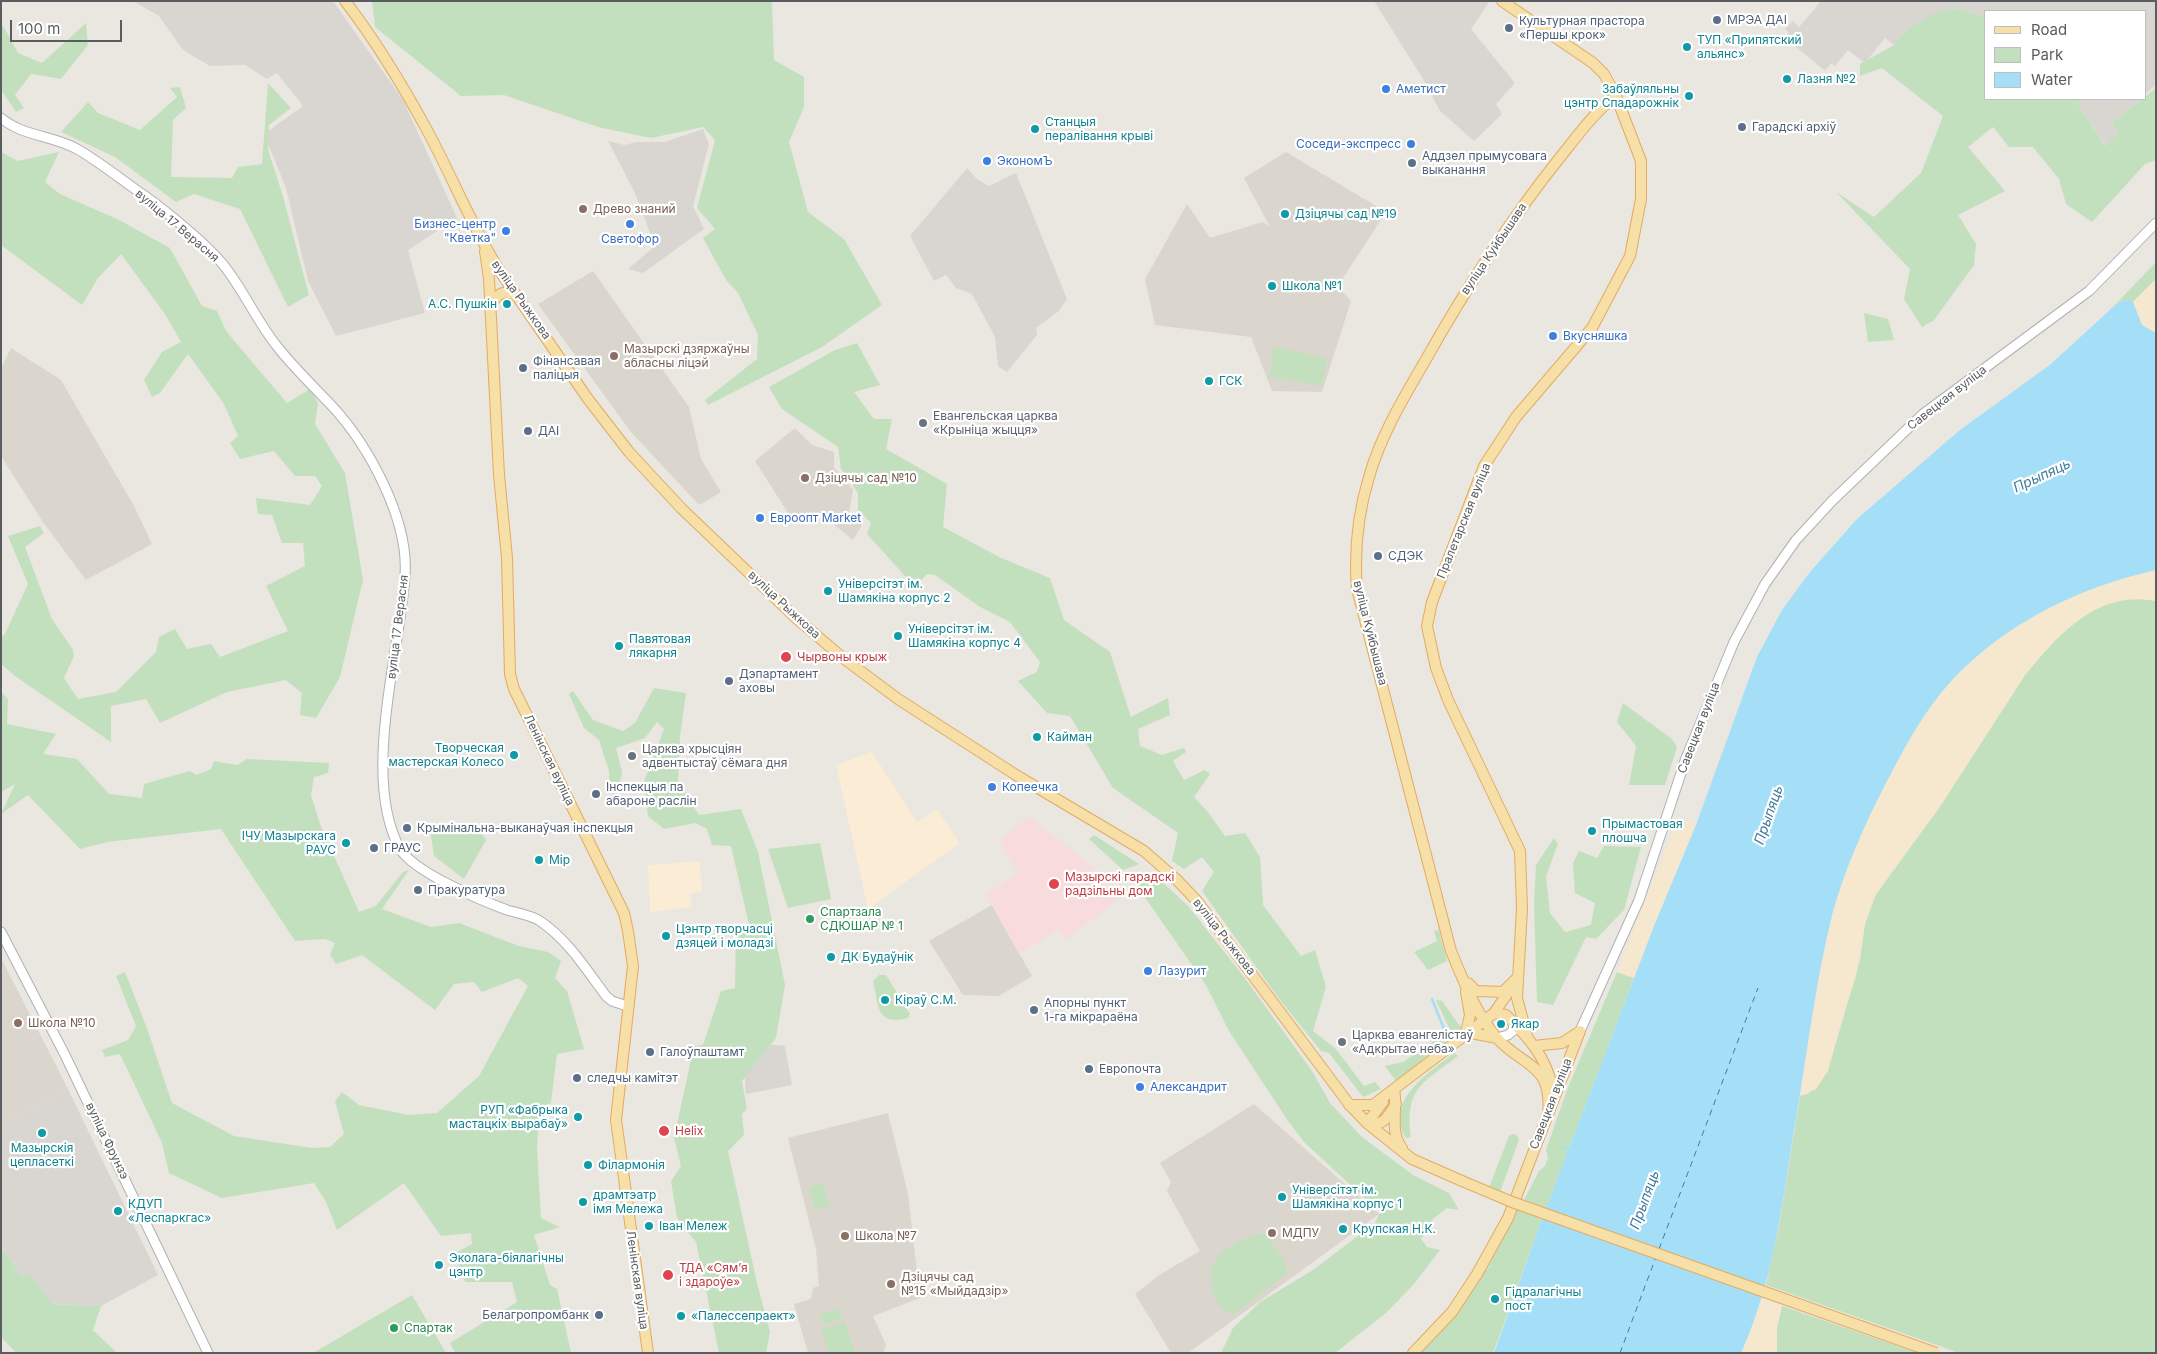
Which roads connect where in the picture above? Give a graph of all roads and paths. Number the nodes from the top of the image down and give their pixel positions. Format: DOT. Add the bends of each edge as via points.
graph roads {
  1 [pos="345,1"];
  2 [pos="1502,1"];
  3 [pos="1616,96"];
  4 [pos="1,118"];
  5 [pos="2156,224"];
  6 [pos="485,248"];
  7 [pos="518,296"];
  8 [pos="490,306"];
  9 [pos="1,932"];
  10 [pos="1518,977"];
  11 [pos="1462,978"];
  12 [pos="627,1006"];
  13 [pos="1494,1013"];
  14 [pos="1484,1019"];
  15 [pos="1513,1022"];
  16 [pos="1580,1031"];
  17 [pos="1466,1032"];
  18 [pos="1497,1038"];
  19 [pos="1531,1042"];
  20 [pos="1567,1064"];
  21 [pos="1534,1067"];
  22 [pos="1547,1070"];
  23 [pos="1394,1089"];
  24 [pos="1397,1102"];
  25 [pos="1349,1105"];
  26 [pos="1548,1116"];
  27 [pos="1367,1123"];
  28 [pos="1412,1159"];
  29 [pos="208,1353"];
  30 [pos="648,1353"];
  31 [pos="1413,1353"];
  32 [pos="1936,1353"];
  1 -- 6 [label="main road, вуліца Рыжкова" via="362,22 428,130"];
  2 -- 3 [label="main road, Пралетарская вуліца" via="1594,63"];
  3 -- 10 [label="main road, Пралетарская вуліца" via="1641,161 1643,181 1630,256 1592,328 1516,417 1484,466 1432,602 1427,626 1433,660 1448,700 1520,851 1522,909"];
  3 -- 11 [label="main road, вуліца Куйбышава" via="1601,107 1538,185 1474,275 1387,428 1369,476 1360,516 1355,559 1357,589 1427,866"];
  4 -- 12 [label="street, вуліца 17 Верасня" via="26,134 75,148 148,199 212,253 227,268 275,344 334,407 370,458 391,502 404,542 405,573 382,740 385,793 392,829 400,848 437,878 505,909 537,919 562,939 606,996"];
  5 -- 16 [label="street, Савецкая вуліца" via="2089,291 1923,414 1796,540 1765,584 1734,642 1686,758 1639,900"];
  6 -- 7 [label="main road, вуліца Рыжкова"];
  6 -- 8 [label="main road, Ленінская вуліца"];
  7 -- 8 [label="main road" via="504,291"];
  7 -- 25 [label="main road, вуліца Рыжкова" via="588,399 629,452 681,508 810,631 898,699 1016,775 1144,851 1176,879 1197,901"];
  8 -- 12 [label="main road, Ленінская вуліца" via="507,558 510,674 514,689 624,912 633,966"];
  9 -- 29 [label="street, вуліца Фрунзэ" via="61,1046"];
  10 -- 11 [label="main road" via="1503,992 1492,993 1476,990"];
  10 -- 13 [label="main road, Пралетарская вуліца"];
  10 -- 19 [label="main road, Пралетарская вуліца" via="1517,998"];
  11 -- 14 [label="main road, вуліца Куйбышава"];
  11 -- 17 [label="main road" via="1470,1015"];
  12 -- 30 [label="main road, Ленінская вуліца" via="616,1120"];
  13 -- 14 [label="main road"];
  13 -- 15 [label="main road" via="1506,1015"];
  14 -- 17 [label="main road"];
  14 -- 18 [label="main road, вуліца Куйбышава"];
  15 -- 18 [label="street" via="1514,1030"];
  15 -- 19 [label="main road"];
  16 -- 19 [label="main road" via="1562,1044 1545,1046"];
  16 -- 20 [label="main road, Савецкая вуліца"];
  17 -- 18 [label="main road"];
  17 -- 23 [label="main road"];
  18 -- 21 [label="main road, вуліца Куйбышава"];
  19 -- 22 [label="main road"];
  20 -- 22 [label="main road"];
  20 -- 26 [label="main road, Савецкая вуліца"];
  21 -- 22 [label="main road"];
  21 -- 26 [label="main road, вуліца Куйбышава" via="1547,1088"];
  22 -- 26 [label="main road" via="1553,1096"];
  23 -- 24 [label="main road"];
  23 -- 25 [label="main road" via="1374,1104"];
  23 -- 27 [label="main road"];
  24 -- 27 [label="main road" via="1386,1121 1376,1125"];
  24 -- 28 [label="main road" via="1394,1130 1398,1142"];
  25 -- 27 [label="main road, вуліца Рыжкова"];
  26 -- 31 [label="main road, Савецкая вуліца" via="1508,1218 1477,1274 1452,1312"];
  27 -- 28 [label="main road, вуліца Рыжкова"];
  28 -- 32 [label="main road, вуліца Рыжкова, bridge" via="1512,1202"];
}
